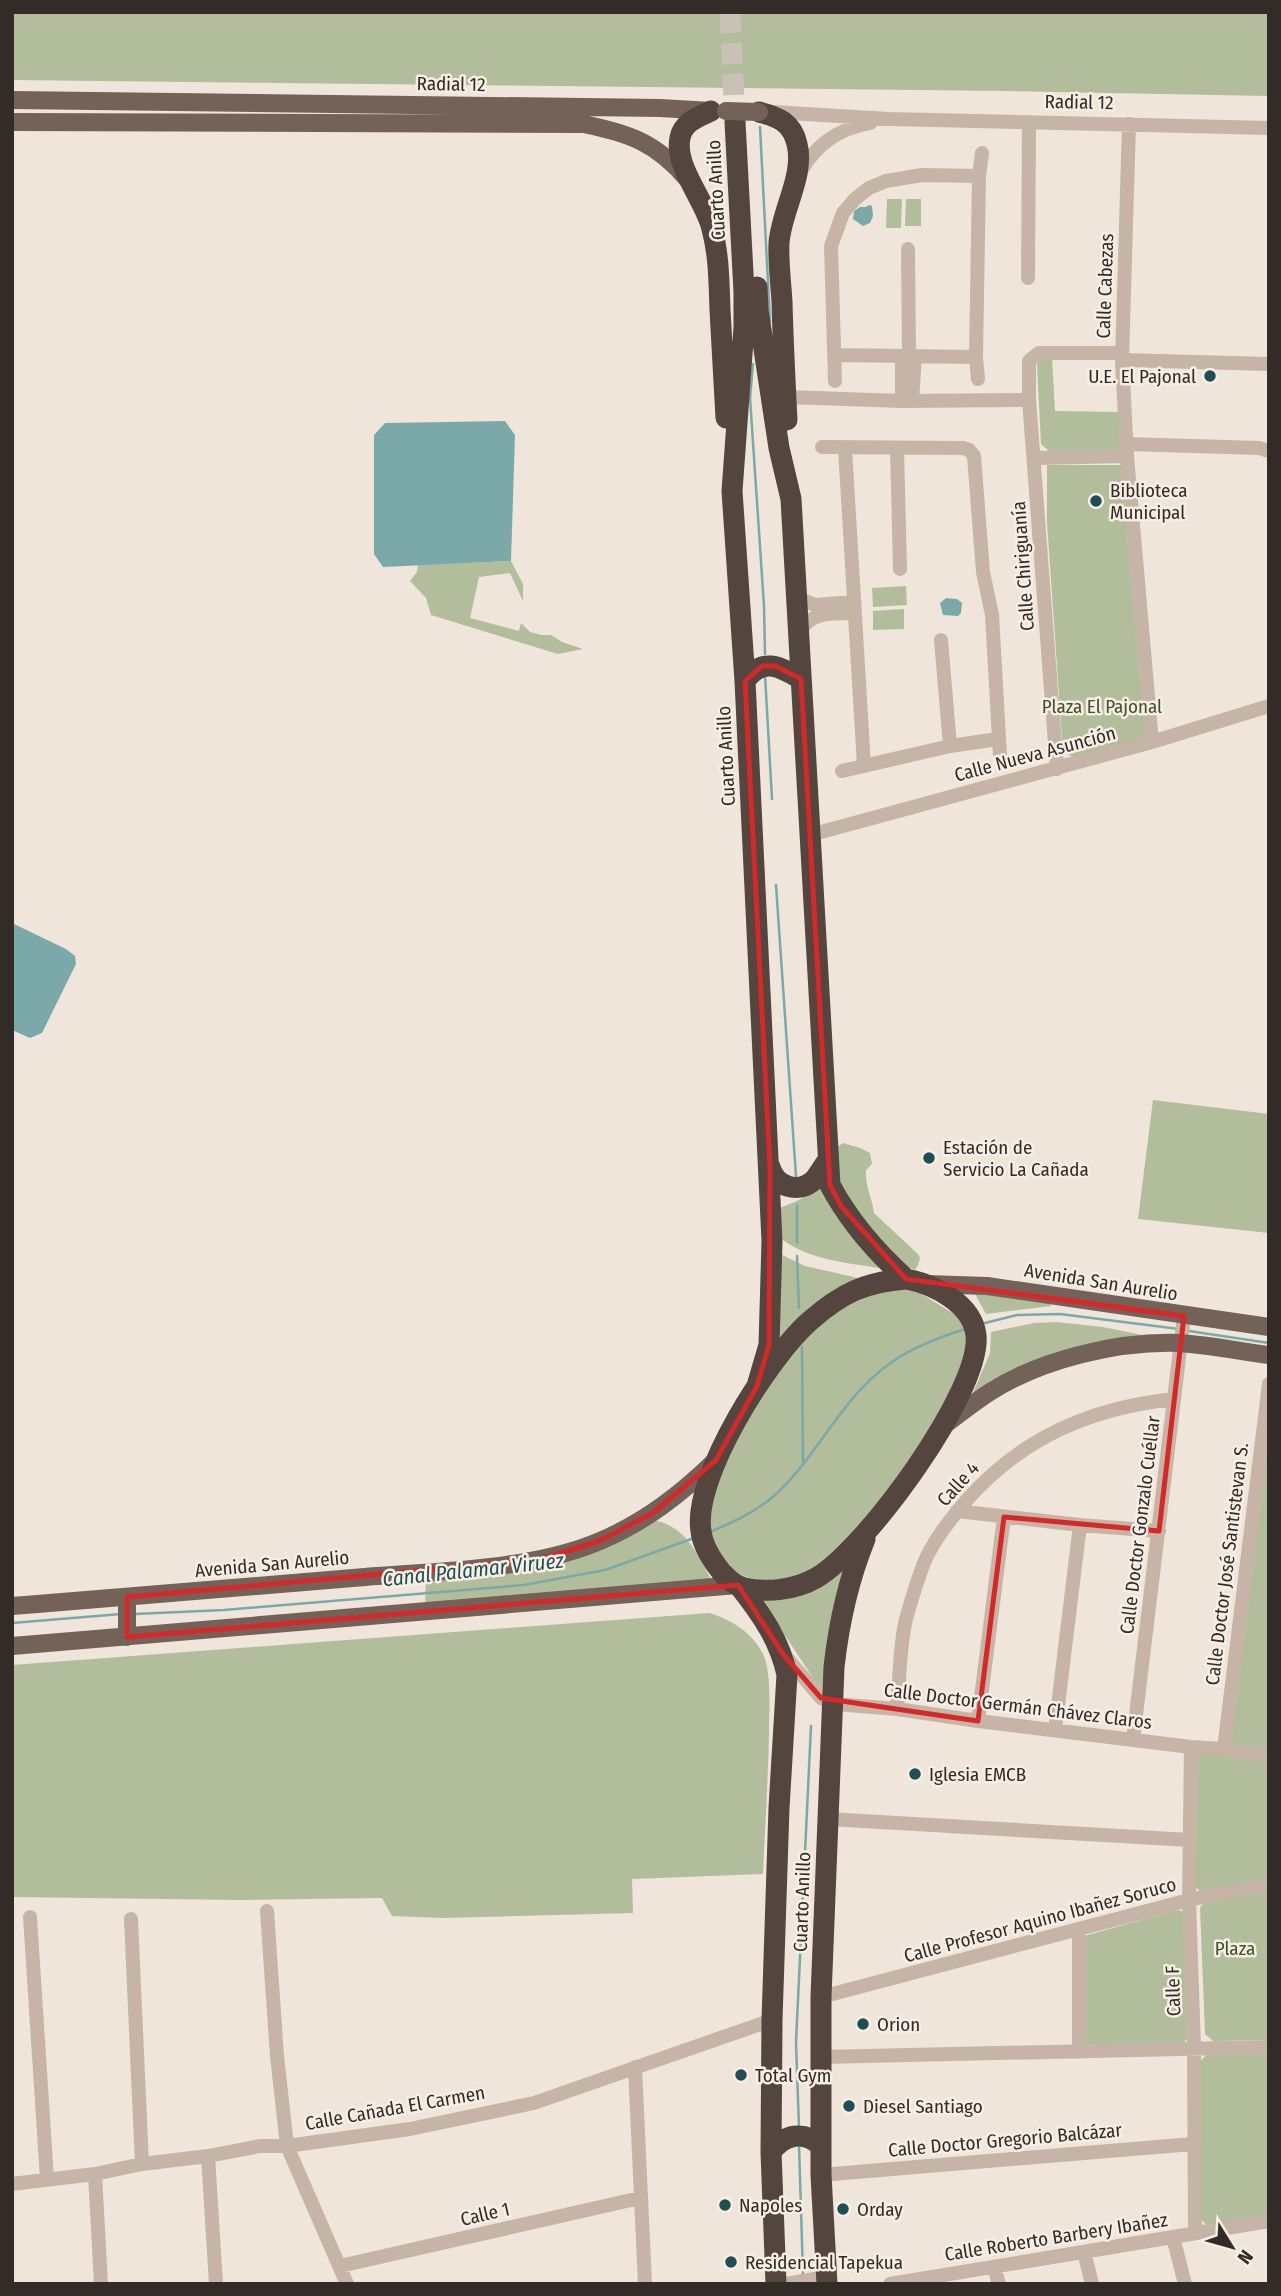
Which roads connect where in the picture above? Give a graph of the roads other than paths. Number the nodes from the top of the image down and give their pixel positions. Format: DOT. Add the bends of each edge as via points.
graph roads {
  1 [pos="12,100"];
  2 [pos="736,115"];
  3 [pos="889,119"];
  4 [pos="12,122"];
  5 [pos="1029,122"];
  6 [pos="1129,124"];
  7 [pos="1269,128"];
  8 [pos="982,153"];
  9 [pos="979,176"];
  10 [pos="795,182"];
  11 [pos="691,183"];
  12 [pos="908,249"];
  13 [pos="1028,278"];
  14 [pos="835,355"];
  15 [pos="909,356"];
  16 [pos="976,357"];
  17 [pos="1122,357"];
  18 [pos="1269,364"];
  19 [pos="978,380"];
  20 [pos="835,381"];
  21 [pos="786,397"];
  22 [pos="1029,400"];
  23 [pos="907,401"];
  24 [pos="822,447"];
  25 [pos="845,448"];
  26 [pos="897,448"];
  27 [pos="1127,450"];
  28 [pos="1269,451"];
  29 [pos="1034,458"];
  30 [pos="732,491"];
  31 [pos="791,499"];
  32 [pos="900,569"];
  33 [pos="796,591"];
  34 [pos="854,607"];
  35 [pos="799,631"];
  36 [pos="941,640"];
  37 [pos="801,679"];
  38 [pos="745,681"];
  39 [pos="1269,706"];
  40 [pos="998,739"];
  41 [pos="1152,742"];
  42 [pos="950,746"];
  43 [pos="1000,756"];
  44 [pos="864,766"];
  45 [pos="1057,769"];
  46 [pos="842,771"];
  47 [pos="810,835"];
  48 [pos="827,1161"];
  49 [pos="770,1167"];
  50 [pos="905,1279"];
  51 [pos="927,1284"];
  52 [pos="1269,1327"];
  53 [pos="1182,1330"];
  54 [pos="1269,1355"];
  55 [pos="1269,1384"];
  56 [pos="757,1386"];
  57 [pos="1174,1399"];
  58 [pos="942,1427"];
  59 [pos="716,1460"];
  60 [pos="957,1511"];
  61 [pos="1004,1517"];
  62 [pos="1080,1525"];
  63 [pos="870,1527"];
  64 [pos="1159,1531"];
  65 [pos="738,1586"];
  66 [pos="126,1601"];
  67 [pos="12,1606"];
  68 [pos="127,1631"];
  69 [pos="12,1646"];
  70 [pos="783,1654"];
  71 [pos="835,1704"];
  72 [pos="897,1709"];
  73 [pos="979,1714"];
  74 [pos="1056,1724"];
  75 [pos="1133,1740"];
  76 [pos="1191,1747"];
  77 [pos="1224,1749"];
  78 [pos="1269,1756"];
  79 [pos="828,1819"];
  80 [pos="1190,1840"];
  81 [pos="1269,1884"];
  82 [pos="1189,1900"];
  83 [pos="267,1911"];
  84 [pos="30,1917"];
  85 [pos="131,1919"];
  86 [pos="1079,1930"];
  87 [pos="821,1997"];
  88 [pos="772,2020"];
  89 [pos="1269,2047"];
  90 [pos="1194,2048"];
  91 [pos="1079,2052"];
  92 [pos="821,2057"];
  93 [pos="635,2067"];
  94 [pos="821,2117"];
  95 [pos="791,2131"];
  96 [pos="1193,2144"];
  97 [pos="287,2146"];
  98 [pos="821,2146"];
  99 [pos="208,2156"];
  100 [pos="142,2164"];
  101 [pos="95,2174"];
  102 [pos="821,2175"];
  103 [pos="47,2179"];
  104 [pos="12,2184"];
  105 [pos="640,2198"];
  106 [pos="1268,2222"];
  107 [pos="1195,2233"];
  108 [pos="1173,2237"];
  109 [pos="1084,2252"];
  110 [pos="340,2266"];
  111 [pos="994,2267"];
  112 [pos="821,2280"];
  113 [pos="915,2282"];
  114 [pos="784,2283"];
  115 [pos="101,2284"];
  116 [pos="216,2284"];
  117 [pos="347,2284"];
  118 [pos="645,2284"];
  119 [pos="890,2284"];
  120 [pos="999,2284"];
  121 [pos="1092,2284"];
  122 [pos="1185,2284"];
  1 -- 2 [label="main road, Radial 12" via="660,108"];
  2 -- 3 [label="street, Radial 12"];
  2 -- 10 [label="highway" via="780,118 789,127 797,143"];
  2 -- 11 [label="highway" via="694,118 684,127 680,149"];
  2 -- 30 [label="highway, Cuarto Anillo" via="744,327"];
  2 -- 31 [label="highway, Cuarto Anillo" via="758,310"];
  3 -- 5 [label="street, Radial 12"];
  3 -- 10 [label="street, Radial 12" via="836,134 809,158"];
  4 -- 11 [label="main road, Radial 12" via="583,124 640,140"];
  5 -- 6 [label="street, Radial 12"];
  5 -- 13 [label="street"];
  6 -- 7 [label="street, Radial 12"];
  6 -- 17 [label="street, Calle Cabezas"];
  8 -- 9 [label="street"];
  9 -- 14 [label="street" via="922,175 886,181 855,199 831,246"];
  9 -- 16 [label="street"];
  10 -- 21 [label="highway" via="779,243"];
  11 -- 30 [label="highway" via="712,227 719,276"];
  12 -- 15 [label="street"];
  14 -- 15 [label="street"];
  14 -- 20 [label="street"];
  15 -- 16 [label="street"];
  15 -- 23 [label="street"];
  16 -- 19 [label="street"];
  17 -- 18 [label="street"];
  17 -- 22 [label="street, Calle Chiriguanía" via="1039,353 1029,362"];
  17 -- 27 [label="street, Calle Cabezas"];
  21 -- 23 [label="street"];
  21 -- 31 [label="highway"];
  22 -- 23 [label="street"];
  22 -- 29 [label="street, Calle Chiriguanía"];
  24 -- 25 [label="street"];
  25 -- 26 [label="street"];
  25 -- 34 [label="street"];
  26 -- 32 [label="street"];
  26 -- 40 [label="street" via="963,448 974,456 983,572 992,615"];
  27 -- 28 [label="street"];
  27 -- 29 [label="street"];
  27 -- 41 [label="street, Calle Cabezas"];
  29 -- 45 [label="street, Calle Chiriguanía"];
  30 -- 38 [label="highway, Cuarto Anillo"];
  31 -- 33 [label="highway, Cuarto Anillo"];
  33 -- 34 [label="street" via="798,598 816,605"];
  33 -- 35 [label="highway, Cuarto Anillo"];
  34 -- 35 [label="street" via="819,614"];
  34 -- 44 [label="street"];
  35 -- 37 [label="highway, Cuarto Anillo"];
  36 -- 42 [label="street"];
  37 -- 38 [label="highway" via="775,666 762,666"];
  37 -- 47 [label="highway, Cuarto Anillo"];
  38 -- 49 [label="highway, Cuarto Anillo"];
  39 -- 41 [label="street, Calle Nueva Asunción"];
  40 -- 42 [label="street"];
  40 -- 43 [label="street"];
  41 -- 45 [label="street, Calle Nueva Asunción"];
  42 -- 44 [label="street"];
  44 -- 46 [label="street"];
  45 -- 47 [label="street, Calle Nueva Asunción"];
  47 -- 48 [label="highway, Cuarto Anillo"];
  48 -- 49 [label="highway" via="814,1180 797,1188 779,1183"];
  48 -- 50 [label="highway, Cuarto Anillo" via="830,1185 841,1206"];
  49 -- 56 [label="highway, Cuarto Anillo" via="769,1345"];
  50 -- 51 [label="highway"];
  50 -- 56 [label="highway" via="877,1281 830,1305 789,1342"];
  51 -- 53 [label="main road, Avenida San Aurelio" via="987,1286"];
  51 -- 58 [label="highway" via="965,1311 976,1344 963,1385"];
  52 -- 53 [label="main road, Avenida San Aurelio"];
  53 -- 54 [label="main road, Avenida San Aurelio"];
  53 -- 57 [label="street, Calle Doctor Gonzalo Cuéllar"];
  53 -- 58 [label="main road, Avenida San Aurelio" via="1154,1343 1115,1347 1027,1373 991,1391"];
  55 -- 77 [label="street, Calle Doctor José Santistevan S."];
  56 -- 59 [label="highway"];
  57 -- 60 [label="street, Calle 4" via="1112,1409 1054,1432 1001,1466"];
  57 -- 64 [label="street, Calle Doctor Gonzalo Cuéllar"];
  58 -- 63 [label="highway" via="914,1472"];
  59 -- 65 [label="highway, Cuarto Anillo" via="701,1507 703,1540 719,1569"];
  59 -- 66 [label="main road, Avenida San Aurelio" via="653,1513 599,1541 538,1560"];
  60 -- 61 [label="street"];
  60 -- 72 [label="street, Calle 4" via="925,1562 905,1621"];
  61 -- 62 [label="street"];
  61 -- 73 [label="street"];
  62 -- 64 [label="street"];
  62 -- 74 [label="street"];
  63 -- 65 [label="highway" via="834,1566 815,1579 772,1590"];
  63 -- 71 [label="highway, Cuarto Anillo" via="843,1608 834,1667"];
  64 -- 75 [label="street, Calle Doctor Gonzalo Cuéllar"];
  65 -- 68 [label="main road"];
  65 -- 70 [label="highway, Cuarto Anillo"];
  66 -- 67 [label="main road, Avenida San Aurelio"];
  66 -- 68 [label="main road"];
  68 -- 69 [label="main road"];
  70 -- 71 [label="street" via="821,1698"];
  70 -- 88 [label="highway, Cuarto Anillo" via="787,1694"];
  71 -- 72 [label="street, Calle Doctor Germán Chávez Claros"];
  71 -- 79 [label="highway, Cuarto Anillo"];
  72 -- 73 [label="street, Calle Doctor Germán Chávez Claros"];
  73 -- 74 [label="street, Calle Doctor Germán Chávez Claros"];
  74 -- 75 [label="street, Calle Doctor Germán Chávez Claros"];
  75 -- 76 [label="street, Calle Doctor Germán Chávez Claros"];
  76 -- 77 [label="street, Calle Doctor Germán Chávez Claros"];
  76 -- 80 [label="street, Calle F"];
  77 -- 78 [label="street, Calle Doctor Germán Chávez Claros"];
  79 -- 80 [label="street"];
  79 -- 87 [label="highway, Cuarto Anillo"];
  80 -- 82 [label="street, Calle F"];
  81 -- 82 [label="street, Calle Profesor Aquino Ibañez Soruco"];
  82 -- 86 [label="street, Calle Profesor Aquino Ibañez Soruco"];
  82 -- 90 [label="street, Calle F"];
  83 -- 97 [label="street"];
  84 -- 103 [label="street"];
  85 -- 100 [label="street"];
  86 -- 87 [label="street, Calle Profesor Aquino Ibañez Soruco"];
  86 -- 91 [label="street"];
  87 -- 92 [label="highway, Cuarto Anillo"];
  88 -- 93 [label="street, Calle Cañada El Carmen"];
  88 -- 95 [label="highway, Cuarto Anillo"];
  89 -- 90 [label="street"];
  90 -- 91 [label="street"];
  90 -- 96 [label="street, Calle F"];
  91 -- 92 [label="street"];
  92 -- 94 [label="highway, Cuarto Anillo"];
  93 -- 97 [label="street, Calle Cañada El Carmen" via="534,2103 410,2129"];
  93 -- 105 [label="street"];
  94 -- 95 [label="highway" via="810,2127"];
  94 -- 98 [label="highway, Cuarto Anillo"];
  95 -- 98 [label="highway"];
  95 -- 114 [label="highway, Cuarto Anillo" via="771,2152"];
  96 -- 102 [label="street, Calle Doctor Gregorio Balcázar"];
  96 -- 107 [label="street, Calle F"];
  97 -- 99 [label="street, Calle Cañada El Carmen"];
  97 -- 110 [label="street"];
  98 -- 102 [label="highway, Cuarto Anillo"];
  99 -- 100 [label="street, Calle Cañada El Carmen"];
  99 -- 116 [label="street"];
  100 -- 101 [label="street, Calle Cañada El Carmen"];
  101 -- 103 [label="street, Calle Cañada El Carmen"];
  101 -- 115 [label="street"];
  102 -- 112 [label="highway, Cuarto Anillo"];
  103 -- 104 [label="street, Calle Cañada El Carmen"];
  105 -- 110 [label="street, Calle 1"];
  105 -- 118 [label="street"];
  106 -- 107 [label="street, Calle Roberto Barbery Ibañez"];
  107 -- 108 [label="street, Calle Roberto Barbery Ibañez"];
  108 -- 109 [label="street, Calle Roberto Barbery Ibañez"];
  108 -- 122 [label="street"];
  109 -- 111 [label="street, Calle Roberto Barbery Ibañez"];
  109 -- 121 [label="street"];
  110 -- 117 [label="street"];
  111 -- 113 [label="street, Calle Roberto Barbery Ibañez"];
  111 -- 120 [label="street"];
  112 -- 114 [label="street"];
  113 -- 119 [label="street, Calle Roberto Barbery Ibañez"];
}
